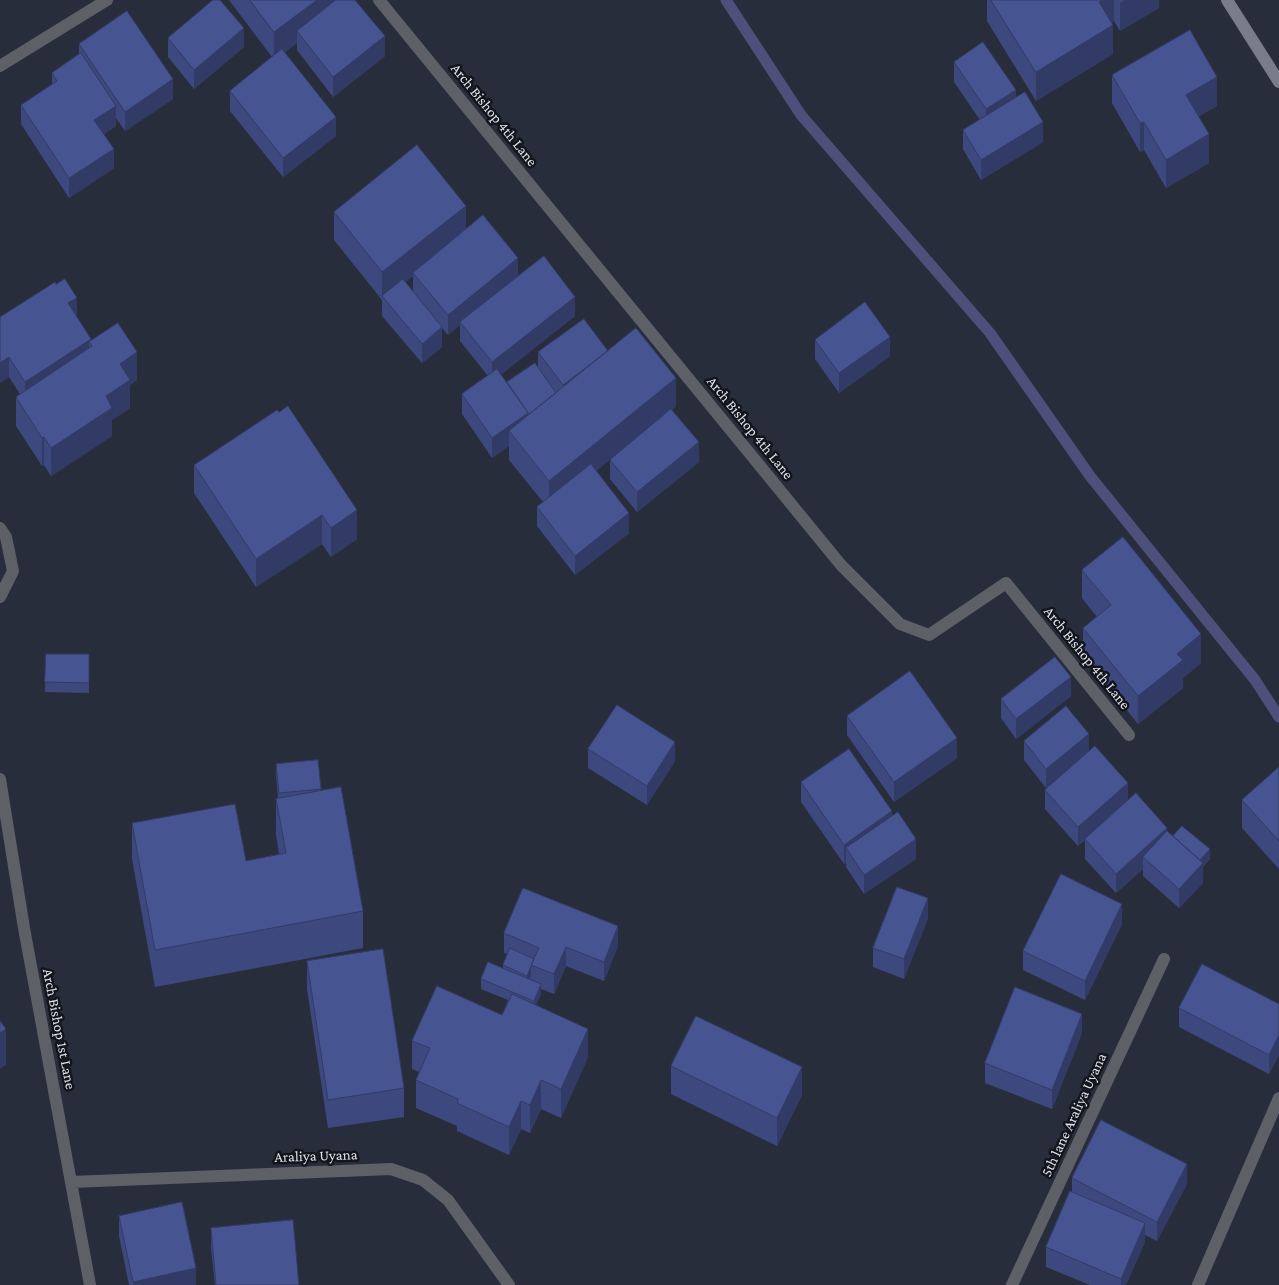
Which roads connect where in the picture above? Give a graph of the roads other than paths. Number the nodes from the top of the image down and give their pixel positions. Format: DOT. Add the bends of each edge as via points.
graph roads {
  1 [pos="107,0"];
  2 [pos="379,0"];
  3 [pos="1227,0"];
  4 [pos="0,66"];
  5 [pos="1279,82"];
  6 [pos="0,528"];
  7 [pos="0,597"];
  8 [pos="1129,735"];
  9 [pos="0,779"];
  10 [pos="1164,959"];
  11 [pos="1279,1098"];
  12 [pos="72,1182"];
  13 [pos="90,1285"];
  14 [pos="509,1285"];
  15 [pos="1012,1285"];
  16 [pos="1198,1285"];
  1 -- 4 [label="street"];
  2 -- 8 [label="street, Arch Bishop 4th Lane" via="841,565 900,624 929,635 1006,583"];
  3 -- 5 [label="street"];
  6 -- 7 [label="street" via="6,537 13,571"];
  9 -- 12 [label="street, Arch Bishop 1st Lane" via="24,928"];
  10 -- 15 [label="street, 5th lane Araliya Uyana"];
  11 -- 16 [label="street"];
  12 -- 13 [label="street, Arch Bishop 1st Lane"];
  12 -- 14 [label="street, Araliya Uyana" via="391,1169 423,1180 448,1200"];
}
